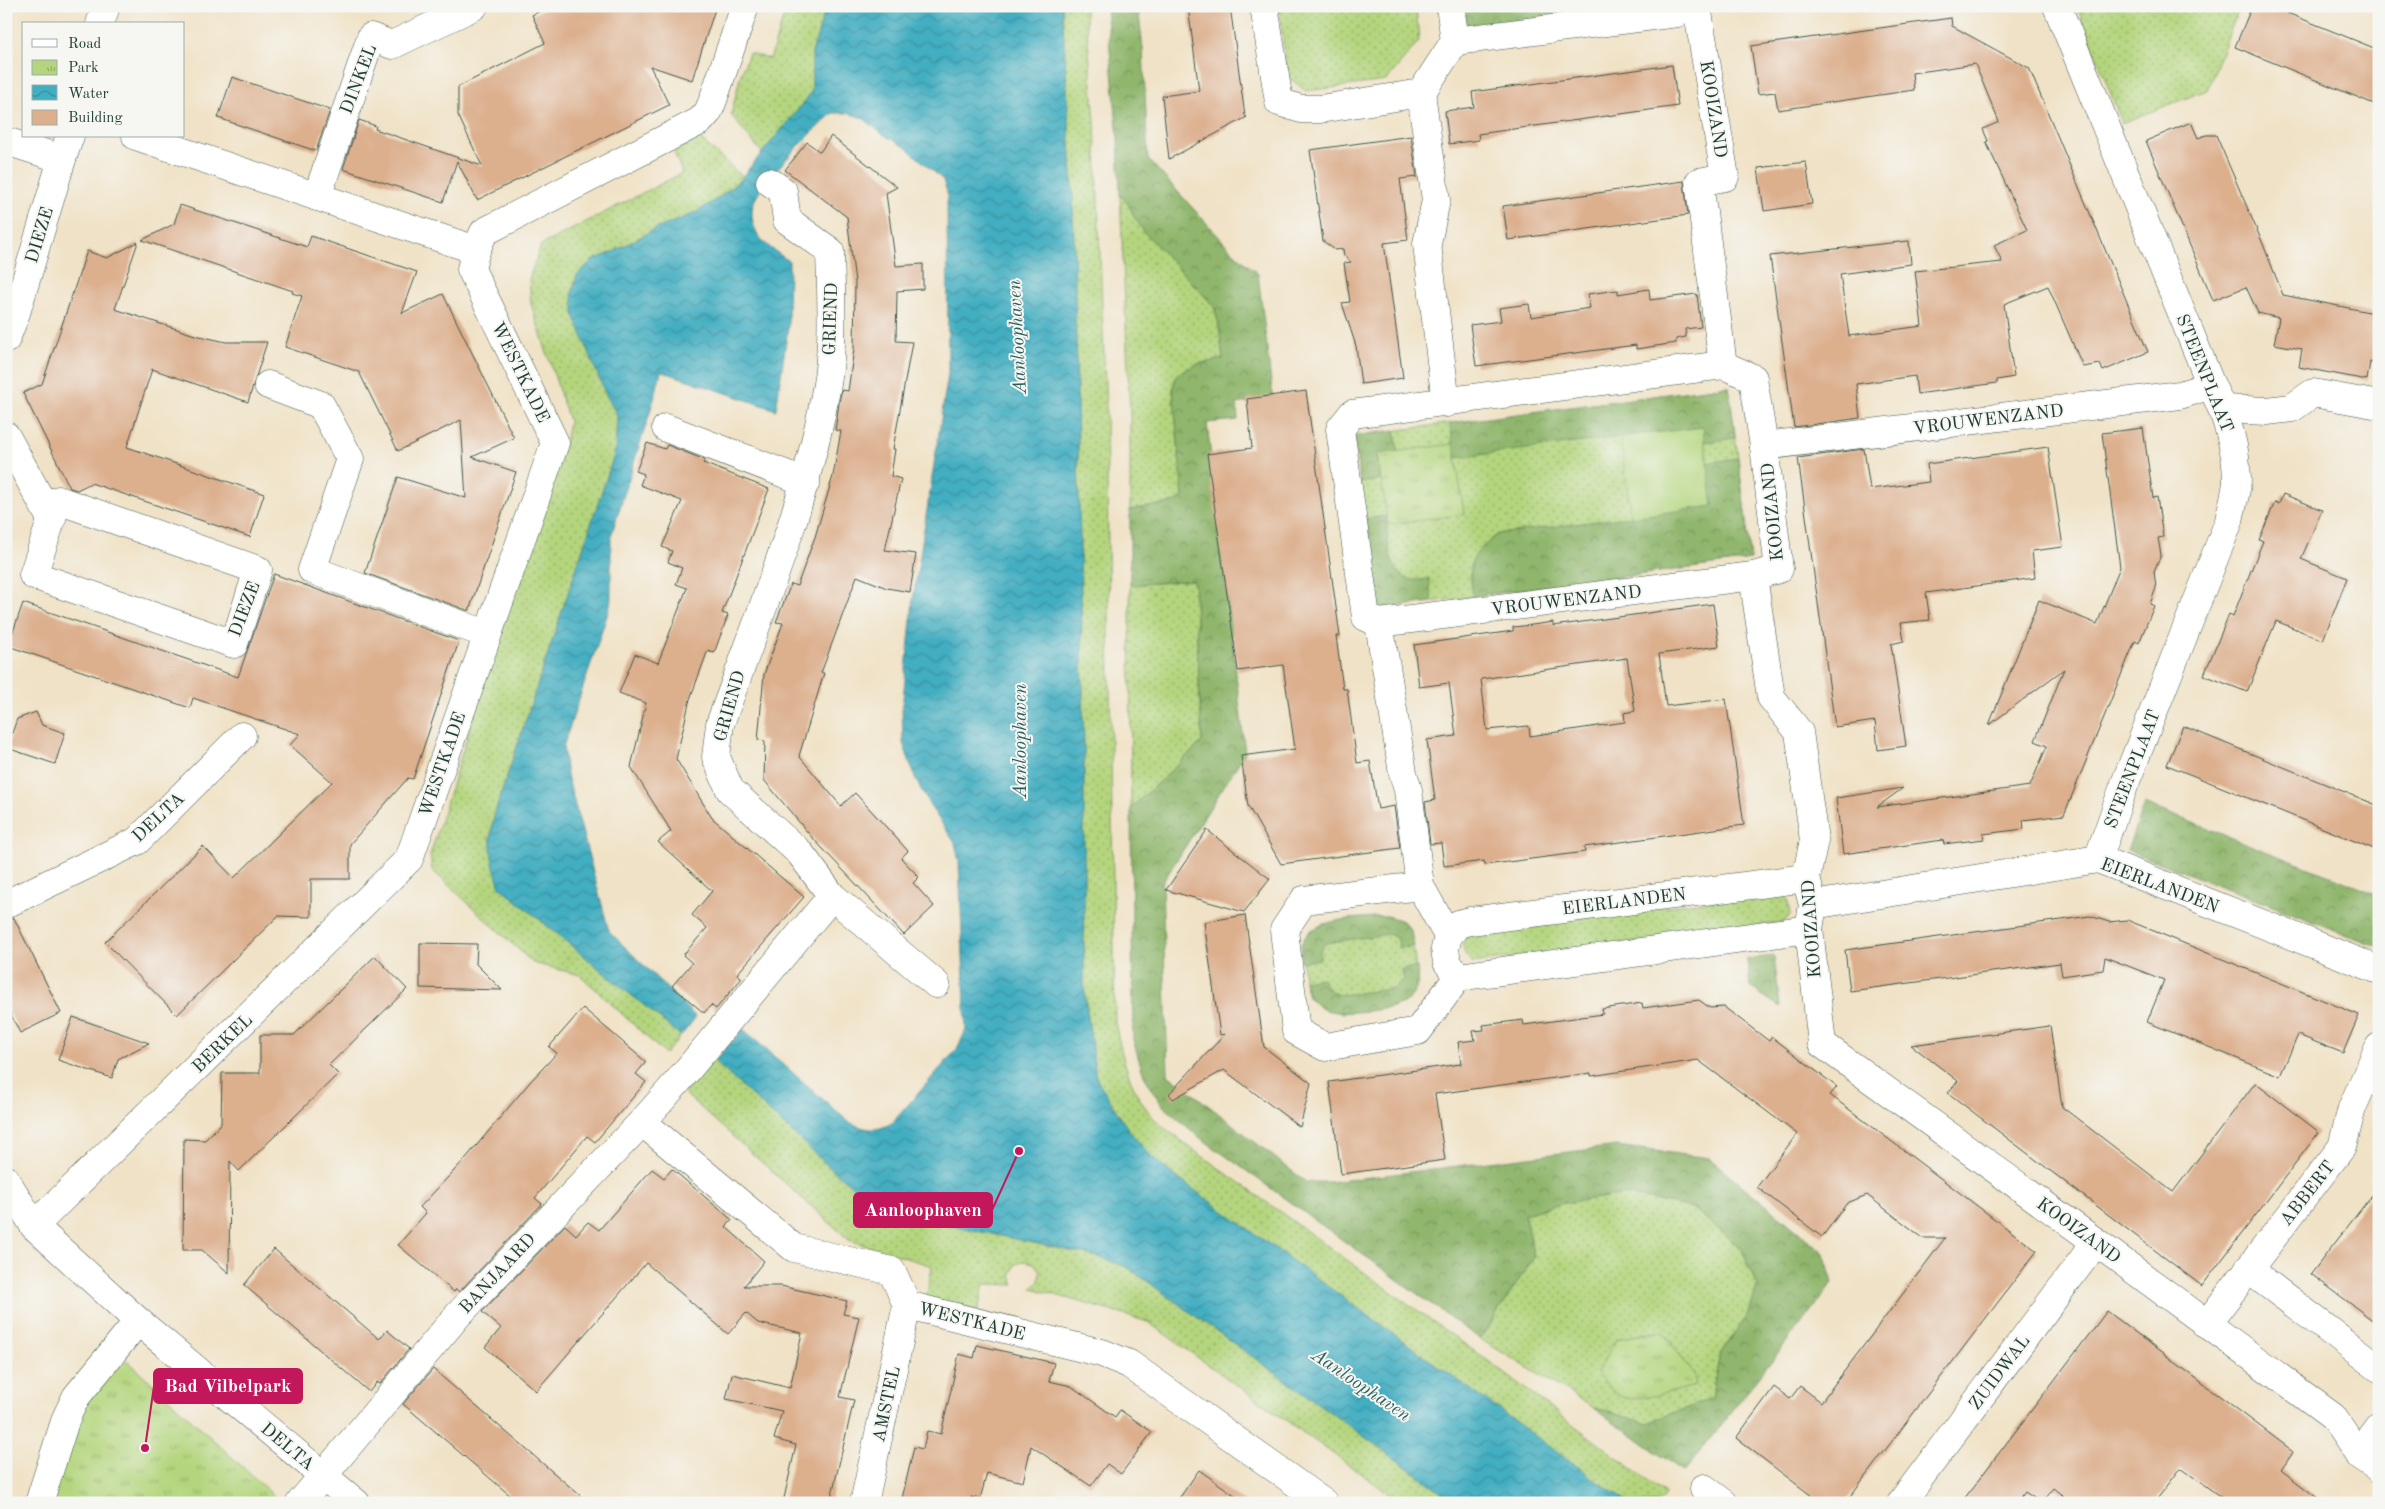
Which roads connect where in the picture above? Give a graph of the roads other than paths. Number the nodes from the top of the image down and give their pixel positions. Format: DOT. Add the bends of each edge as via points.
graph roads {
  1 [pos="106,6"];
  2 [pos="474,6"];
  3 [pos="745,6"];
  4 [pos="1264,6"];
  5 [pos="1450,6"];
  6 [pos="1684,6"];
  7 [pos="1698,6"];
  8 [pos="2056,6"];
  9 [pos="101,22"];
  10 [pos="1455,41"];
  11 [pos="1421,93"];
  12 [pos="142,138"];
  13 [pos="6,141"];
  14 [pos="66,148"];
  15 [pos="770,182"];
  16 [pos="317,197"];
  17 [pos="476,250"];
  18 [pos="6,338"];
  19 [pos="1723,365"];
  20 [pos="268,385"];
  21 [pos="2211,385"];
  22 [pos="1446,403"];
  23 [pos="2379,405"];
  24 [pos="2224,409"];
  25 [pos="666,428"];
  26 [pos="6,436"];
  27 [pos="1764,446"];
  28 [pos="806,482"];
  29 [pos="52,519"];
  30 [pos="1753,576"];
  31 [pos="1379,624"];
  32 [pos="486,634"];
  33 [pos="242,736"];
  34 [pos="409,859"];
  35 [pos="2098,859"];
  36 [pos="1806,878"];
  37 [pos="1420,886"];
  38 [pos="832,896"];
  39 [pos="6,904"];
  40 [pos="1811,917"];
  41 [pos="1448,936"];
  42 [pos="2379,970"];
  43 [pos="1458,977"];
  44 [pos="936,984"];
  45 [pos="2379,1047"];
  46 [pos="642,1122"];
  47 [pos="6,1180"];
  48 [pos="34,1226"];
  49 [pos="2096,1242"];
  50 [pos="2248,1269"];
  51 [pos="907,1305"];
  52 [pos="138,1321"];
  53 [pos="2206,1325"];
  54 [pos="2379,1368"];
  55 [pos="2379,1426"];
  56 [pos="2368,1461"];
  57 [pos="323,1475"];
  58 [pos="39,1503"];
  59 [pos="300,1503"];
  60 [pos="356,1503"];
  61 [pos="864,1503"];
  62 [pos="1324,1503"];
  63 [pos="1901,1503"];
  1 -- 9 [label="street"];
  2 -- 16 [label="street, DINKEL" via="392,45 370,37"];
  3 -- 17 [label="street, WESTKADE" via="712,103 700,121 484,232"];
  4 -- 11 [label="street" via="1279,102 1301,109 1320,109"];
  5 -- 10 [label="street"];
  6 -- 10 [label="street" via="1676,13"];
  7 -- 19 [label="street, KOOIZAND" via="1726,177 1699,182"];
  8 -- 21 [label="street, STEENPLAAT"];
  10 -- 11 [label="street"];
  11 -- 22 [label="street" via="1436,200 1427,244"];
  12 -- 16 [label="street"];
  13 -- 14 [label="street"];
  14 -- 18 [label="street, DIEZE"];
  15 -- 28 [label="street, GRIEND" via="783,191 787,220 830,251 827,382"];
  16 -- 17 [label="street"];
  17 -- 32 [label="street, WESTKADE" via="471,269 555,443"];
  19 -- 22 [label="street"];
  19 -- 27 [label="street, KOOIZAND" via="1754,378"];
  20 -- 32 [label="street" via="321,405 350,460 312,570"];
  21 -- 24 [label="street, STEENPLAAT"];
  21 -- 27 [label="street, VROUWENZAND" via="2180,395"];
  22 -- 31 [label="street" via="1352,414 1340,429 1366,617"];
  23 -- 24 [label="street" via="2313,392 2292,408 2268,411"];
  24 -- 35 [label="street, STEENPLAAT" via="2237,481 2228,521"];
  25 -- 28 [label="street"];
  26 -- 29 [label="street"];
  27 -- 30 [label="street, KOOIZAND" via="1779,569"];
  28 -- 38 [label="street, GRIEND" via="720,724 716,757 730,790 800,853"];
  29 -- 29 [label="street, DIEZE" via="58,500 258,570 234,644 33,575"];
  30 -- 31 [label="street, VROUWENZAND"];
  30 -- 36 [label="street, KOOIZAND" via="1771,697 1799,732 1814,840"];
  31 -- 37 [label="street" via="1408,790"];
  32 -- 34 [label="street, WESTKADE"];
  33 -- 39 [label="street, DELTA" via="137,841"];
  34 -- 48 [label="street, BERKEL"];
  35 -- 40 [label="street, EIERLANDEN"];
  35 -- 42 [label="street, EIERLANDEN"];
  36 -- 40 [label="street, KOOIZAND"];
  36 -- 41 [label="street, EIERLANDEN" via="1470,921 1458,924"];
  37 -- 41 [label="street"];
  37 -- 43 [label="street" via="1304,900 1284,930 1296,1031 1325,1048 1418,1031"];
  38 -- 44 [label="street, GRIEND"];
  38 -- 46 [label="street, BANJAARD"];
  40 -- 43 [label="street, EIERLANDEN"];
  40 -- 49 [label="street, KOOIZAND" via="1822,1044"];
  41 -- 43 [label="street" via="1447,962"];
  45 -- 50 [label="street, ABBERT" via="2352,1108 2342,1147"];
  46 -- 51 [label="street, WESTKADE" via="794,1248 892,1271"];
  46 -- 57 [label="street, BANJAARD" via="458,1315"];
  47 -- 48 [label="street, DELTA"];
  48 -- 52 [label="street, DELTA"];
  49 -- 53 [label="street, KOOIZAND"];
  49 -- 63 [label="street, ZUIDWAL"];
  50 -- 53 [label="street, ABBERT"];
  50 -- 54 [label="street"];
  51 -- 61 [label="street, AMSTEL"];
  51 -- 62 [label="street, WESTKADE" via="1102,1353 1129,1364"];
  52 -- 57 [label="street, DELTA"];
  52 -- 58 [label="street" via="76,1397 66,1418"];
  53 -- 56 [label="street, KOOIZAND" via="2333,1417"];
  55 -- 56 [label="street, KOOIZAND"];
  57 -- 59 [label="street, DELTA"];
  57 -- 60 [label="street, DELTA"];
}
